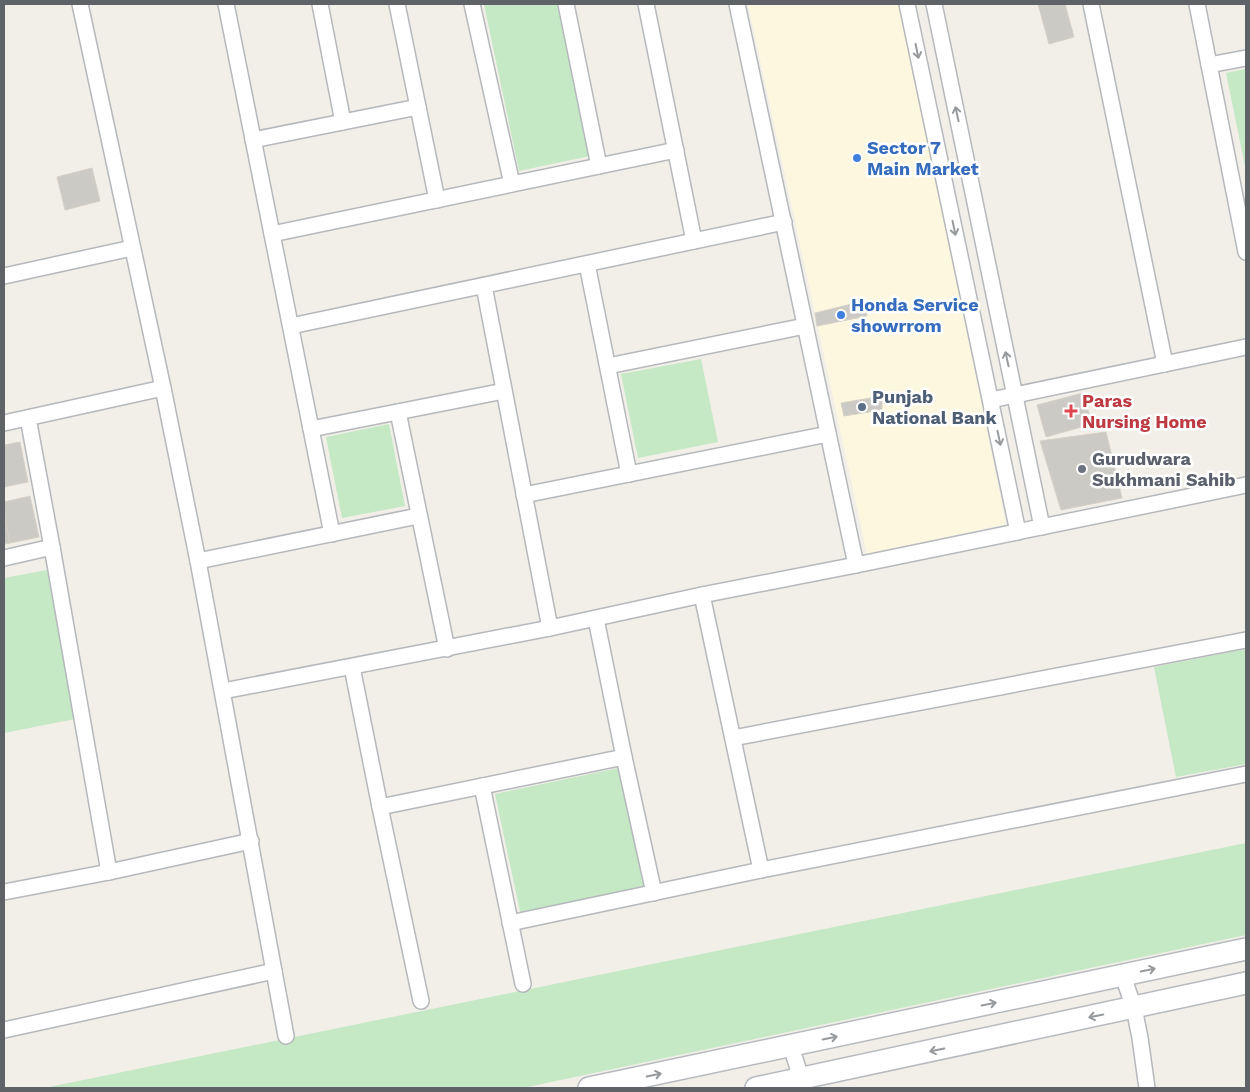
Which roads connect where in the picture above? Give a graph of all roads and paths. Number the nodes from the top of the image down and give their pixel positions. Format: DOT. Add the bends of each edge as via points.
graph roads {
  1 [pos="80,4"];
  2 [pos="226,4"];
  3 [pos="320,4"];
  4 [pos="397,4"];
  5 [pos="472,4"];
  6 [pos="566,4"];
  7 [pos="646,4"];
  8 [pos="737,4"];
  9 [pos="907,4"];
  10 [pos="934,4"];
  11 [pos="1091,4"];
  12 [pos="1197,4"];
  13 [pos="1246,58"];
  14 [pos="1209,65"];
  15 [pos="418,108"];
  16 [pos="343,122"];
  17 [pos="253,140"];
  18 [pos="676,150"];
  19 [pos="599,166"];
  20 [pos="512,184"];
  21 [pos="973,190"];
  22 [pos="947,194"];
  23 [pos="437,200"];
  24 [pos="784,222"];
  25 [pos="272,234"];
  26 [pos="1245,236"];
  27 [pos="694,241"];
  28 [pos="132,248"];
  29 [pos="1246,252"];
  30 [pos="587,264"];
  31 [pos="4,276"];
  32 [pos="484,286"];
  33 [pos="291,326"];
  34 [pos="805,326"];
  35 [pos="1246,347"];
  36 [pos="1166,364"];
  37 [pos="608,366"];
  38 [pos="163,388"];
  39 [pos="504,391"];
  40 [pos="1014,395"];
  41 [pos="991,400"];
  42 [pos="398,412"];
  43 [pos="28,418"];
  44 [pos="4,423"];
  45 [pos="311,429"];
  46 [pos="828,434"];
  47 [pos="629,474"];
  48 [pos="1246,485"];
  49 [pos="524,495"];
  50 [pos="418,516"];
  51 [pos="1042,527"];
  52 [pos="1018,532"];
  53 [pos="332,534"];
  54 [pos="52,547"];
  55 [pos="4,558"];
  56 [pos="198,561"];
  57 [pos="856,566"];
  58 [pos="702,595"];
  59 [pos="596,619"];
  60 [pos="550,628"];
  61 [pos="1246,640"];
  62 [pos="447,649"];
  63 [pos="352,667"];
  64 [pos="223,691"];
  65 [pos="732,738"];
  66 [pos="624,757"];
  67 [pos="1246,774"];
  68 [pos="482,786"];
  69 [pos="380,807"];
  70 [pos="251,841"];
  71 [pos="760,870"];
  72 [pos="109,872"];
  73 [pos="4,892"];
  74 [pos="654,893"];
  75 [pos="510,923"];
  76 [pos="1246,949"];
  77 [pos="274,971"];
  78 [pos="1123,976"];
  79 [pos="1246,983"];
  80 [pos="523,984"];
  81 [pos="421,1001"];
  82 [pos="1134,1008"];
  83 [pos="4,1030"];
  84 [pos="286,1036"];
  85 [pos="791,1046"];
  86 [pos="803,1084"];
  87 [pos="589,1088"];
  88 [pos="756,1088"];
  89 [pos="1147,1088"];
  1 -- 28 [label="street"];
  2 -- 17 [label="street"];
  3 -- 16 [label="street"];
  4 -- 15 [label="street"];
  5 -- 20 [label="street"];
  6 -- 19 [label="street"];
  7 -- 18 [label="street"];
  8 -- 24 [label="street"];
  9 -- 22 [label="street, one-way"];
  21 -- 10 [label="street, one-way"];
  11 -- 36 [label="street"];
  12 -- 14 [label="street"];
  13 -- 14 [label="street"];
  14 -- 26 [label="street"];
  15 -- 16 [label="street"];
  15 -- 23 [label="street"];
  16 -- 17 [label="street"];
  17 -- 25 [label="street"];
  18 -- 19 [label="street"];
  18 -- 27 [label="street"];
  19 -- 20 [label="street"];
  20 -- 23 [label="street"];
  21 -- 22 [label="street"];
  40 -- 21 [label="street, one-way"];
  22 -- 41 [label="street, one-way"];
  23 -- 25 [label="street"];
  24 -- 27 [label="street"];
  24 -- 34 [label="street"];
  25 -- 33 [label="street"];
  26 -- 29 [label="street"];
  27 -- 30 [label="street"];
  28 -- 31 [label="street"];
  28 -- 38 [label="street"];
  30 -- 32 [label="street"];
  30 -- 37 [label="street"];
  32 -- 33 [label="street"];
  32 -- 39 [label="street"];
  33 -- 45 [label="street"];
  34 -- 37 [label="street"];
  34 -- 46 [label="street"];
  35 -- 36 [label="street"];
  36 -- 40 [label="street"];
  37 -- 47 [label="street"];
  38 -- 43 [label="street"];
  38 -- 56 [label="street"];
  39 -- 42 [label="street"];
  39 -- 49 [label="street"];
  40 -- 41 [label="street"];
  40 -- 51 [label="street"];
  41 -- 52 [label="street, one-way"];
  42 -- 45 [label="street"];
  42 -- 50 [label="street"];
  43 -- 44 [label="street"];
  43 -- 54 [label="street"];
  45 -- 53 [label="street"];
  46 -- 47 [label="street"];
  46 -- 57 [label="street"];
  47 -- 49 [label="street"];
  48 -- 51 [label="street"];
  49 -- 60 [label="street"];
  50 -- 53 [label="street"];
  50 -- 62 [label="street"];
  51 -- 52 [label="street"];
  52 -- 57 [label="street"];
  53 -- 56 [label="street"];
  54 -- 55 [label="street"];
  54 -- 72 [label="street"];
  56 -- 64 [label="street"];
  57 -- 58 [label="street"];
  58 -- 59 [label="street"];
  58 -- 65 [label="street"];
  59 -- 60 [label="street"];
  59 -- 66 [label="street"];
  60 -- 62 [label="street"];
  61 -- 65 [label="street"];
  62 -- 63 [label="street"];
  63 -- 64 [label="street"];
  63 -- 69 [label="street"];
  64 -- 70 [label="street"];
  65 -- 71 [label="street"];
  66 -- 68 [label="street"];
  66 -- 74 [label="street"];
  67 -- 71 [label="street"];
  68 -- 69 [label="street"];
  68 -- 75 [label="street"];
  69 -- 81 [label="street"];
  70 -- 72 [label="street"];
  70 -- 77 [label="street"];
  71 -- 74 [label="street"];
  72 -- 73 [label="street"];
  74 -- 75 [label="street"];
  75 -- 80 [label="street"];
  78 -- 76 [label="street, one-way"];
  77 -- 83 [label="street"];
  77 -- 84 [label="street"];
  78 -- 82 [label="street"];
  85 -- 78 [label="street, one-way"];
  79 -- 82 [label="street"];
  82 -- 86 [label="street, one-way"];
  82 -- 89 [label="street"];
  85 -- 86 [label="street"];
  87 -- 85 [label="street, one-way"];
  86 -- 88 [label="street"];
}
